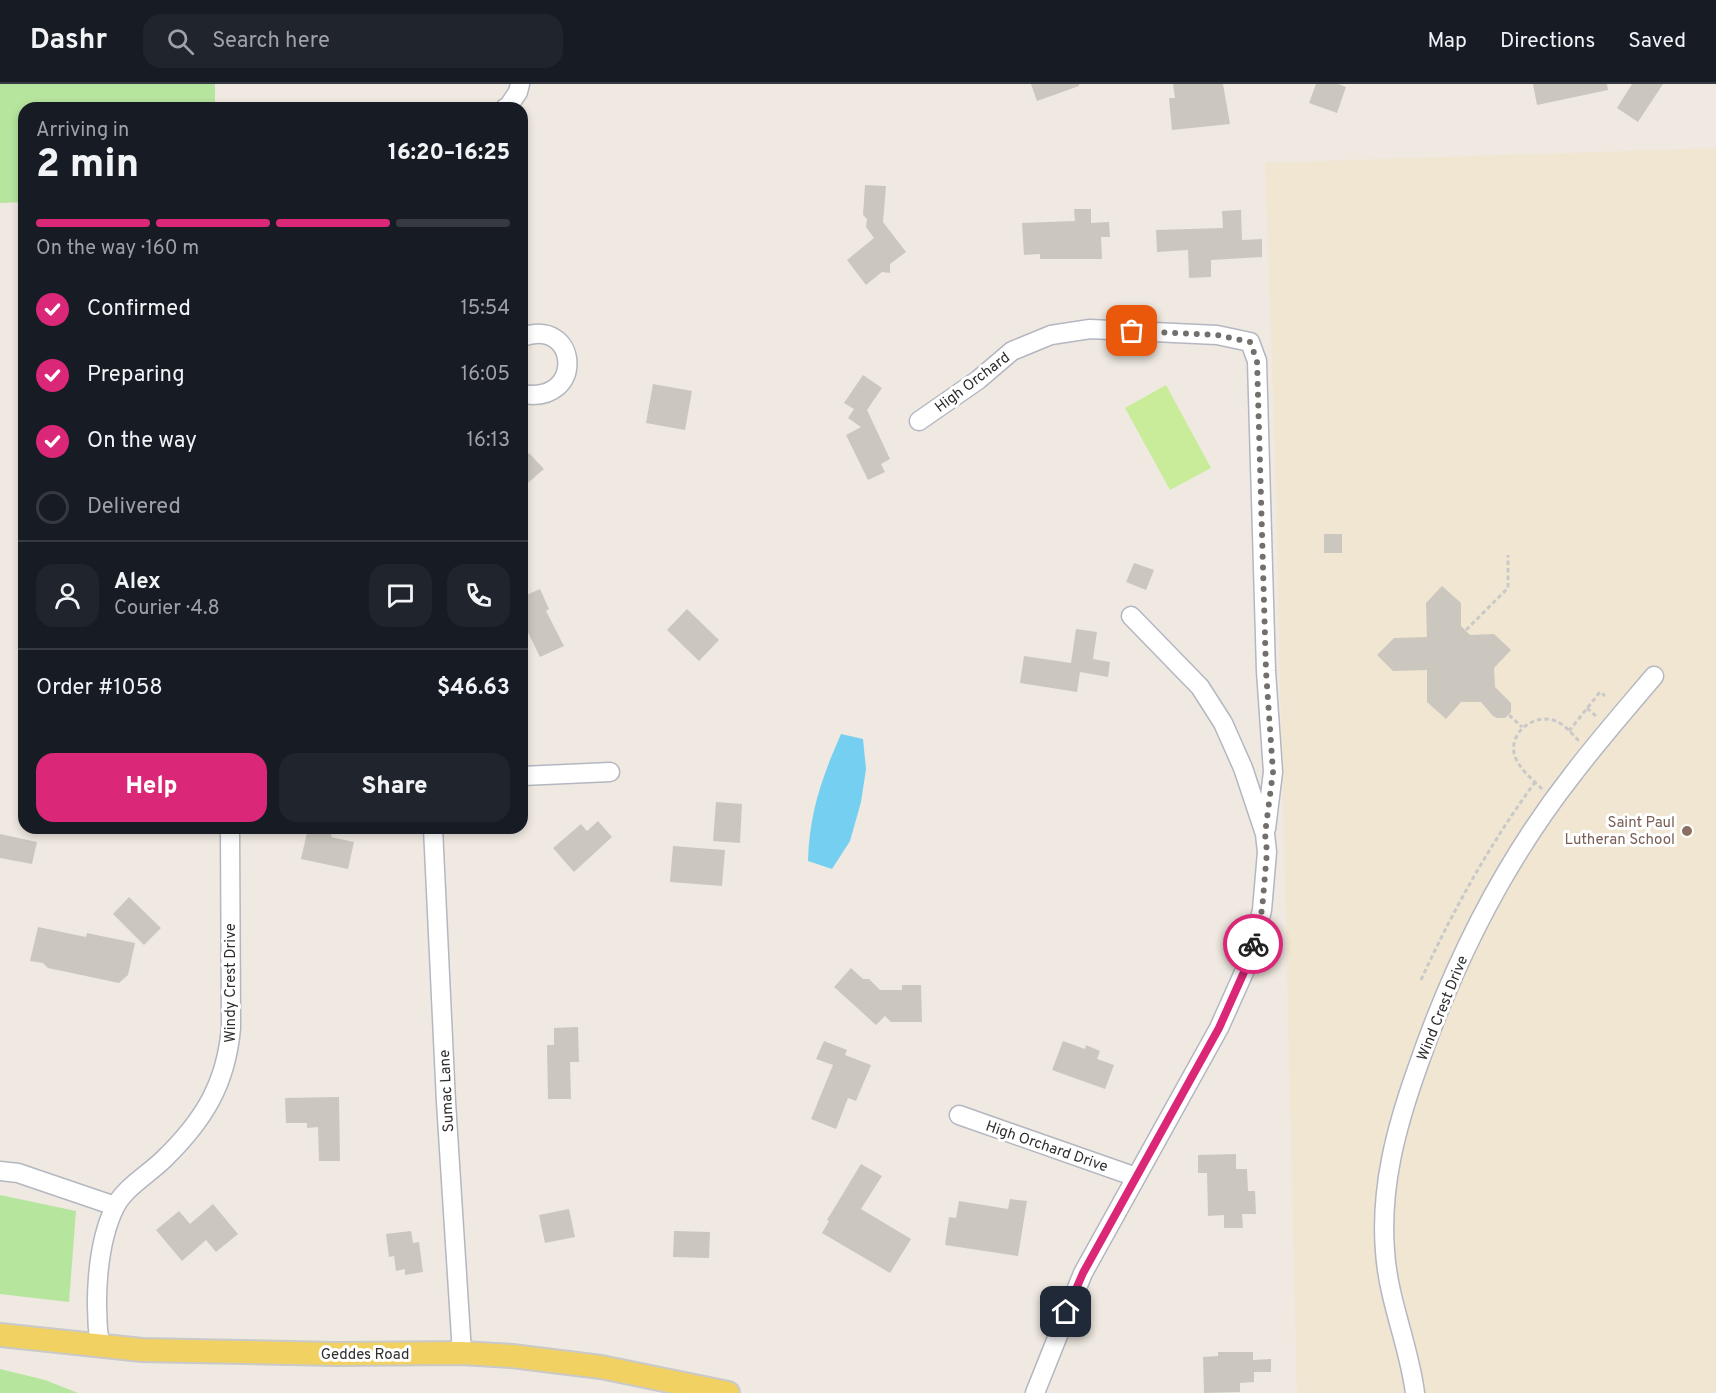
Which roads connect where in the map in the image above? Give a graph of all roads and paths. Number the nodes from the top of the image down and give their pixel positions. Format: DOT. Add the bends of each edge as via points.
graph roads {
  1 [pos="520,84"];
  2 [pos="510,102"];
  3 [pos="528,336"];
  4 [pos="528,396"];
  5 [pos="919,421"];
  6 [pos="1508,555"];
  7 [pos="1131,616"];
  8 [pos="1466,630"];
  9 [pos="1654,676"];
  10 [pos="1605,696"];
  11 [pos="1587,708"];
  12 [pos="1592,712"];
  13 [pos="1509,715"];
  14 [pos="1522,728"];
  15 [pos="1569,731"];
  16 [pos="1582,744"];
  17 [pos="610,772"];
  18 [pos="528,776"];
  19 [pos="1535,782"];
  20 [pos="1546,793"];
  21 [pos="230,834"];
  22 [pos="433,834"];
  23 [pos="1265,834"];
  24 [pos="1421,980"];
  25 [pos="959,1115"];
  26 [pos="0,1171"];
  27 [pos="1136,1178"];
  28 [pos="115,1206"];
  29 [pos="0,1335"];
  30 [pos="100,1347"];
  31 [pos="462,1353"];
  32 [pos="728,1393"];
  33 [pos="1035,1393"];
  34 [pos="1415,1393"];
  1 -- 2 [label="street"];
  3 -- 4 [label="street" via="544,334 555,338 566,354 565,379 558,389"];
  5 -- 23 [label="street, High Orchard" via="1012,351 1051,336 1090,329 1217,335 1250,342 1257,361 1272,761"];
  6 -- 8 [label="path" via="1508,588"];
  7 -- 23 [label="street" via="1200,687 1243,768"];
  9 -- 34 [label="street, Wind Crest Drive" via="1572,774 1500,882 1444,994 1402,1110 1389,1164 1384,1250"];
  10 -- 11 [label="path" via="1600,692"];
  11 -- 12 [label="path"];
  11 -- 15 [label="path"];
  13 -- 14 [label="path"];
  14 -- 15 [label="path" via="1539,719 1559,723"];
  14 -- 19 [label="path" via="1514,751 1517,762"];
  15 -- 16 [label="path"];
  17 -- 18 [label="street"];
  19 -- 20 [label="path"];
  19 -- 24 [label="path" via="1460,901"];
  21 -- 28 [label="street, Windy Crest Drive" via="231,1028 220,1085 202,1115 164,1160"];
  22 -- 31 [label="street, Sumac Lane"];
  23 -- 27 [label="street" via="1262,910 1249,961 1219,1028"];
  25 -- 27 [label="street, High Orchard Drive"];
  26 -- 28 [label="street" via="18,1173"];
  27 -- 33 [label="street" via="1083,1273"];
  28 -- 30 [label="street, Windy Crest Drive" via="104,1239 98,1277"];
  29 -- 30 [label="main road, Geddes Road"];
  30 -- 31 [label="main road, Geddes Road" via="336,1354"];
  31 -- 32 [label="main road, Geddes Road" via="601,1367"];
}
